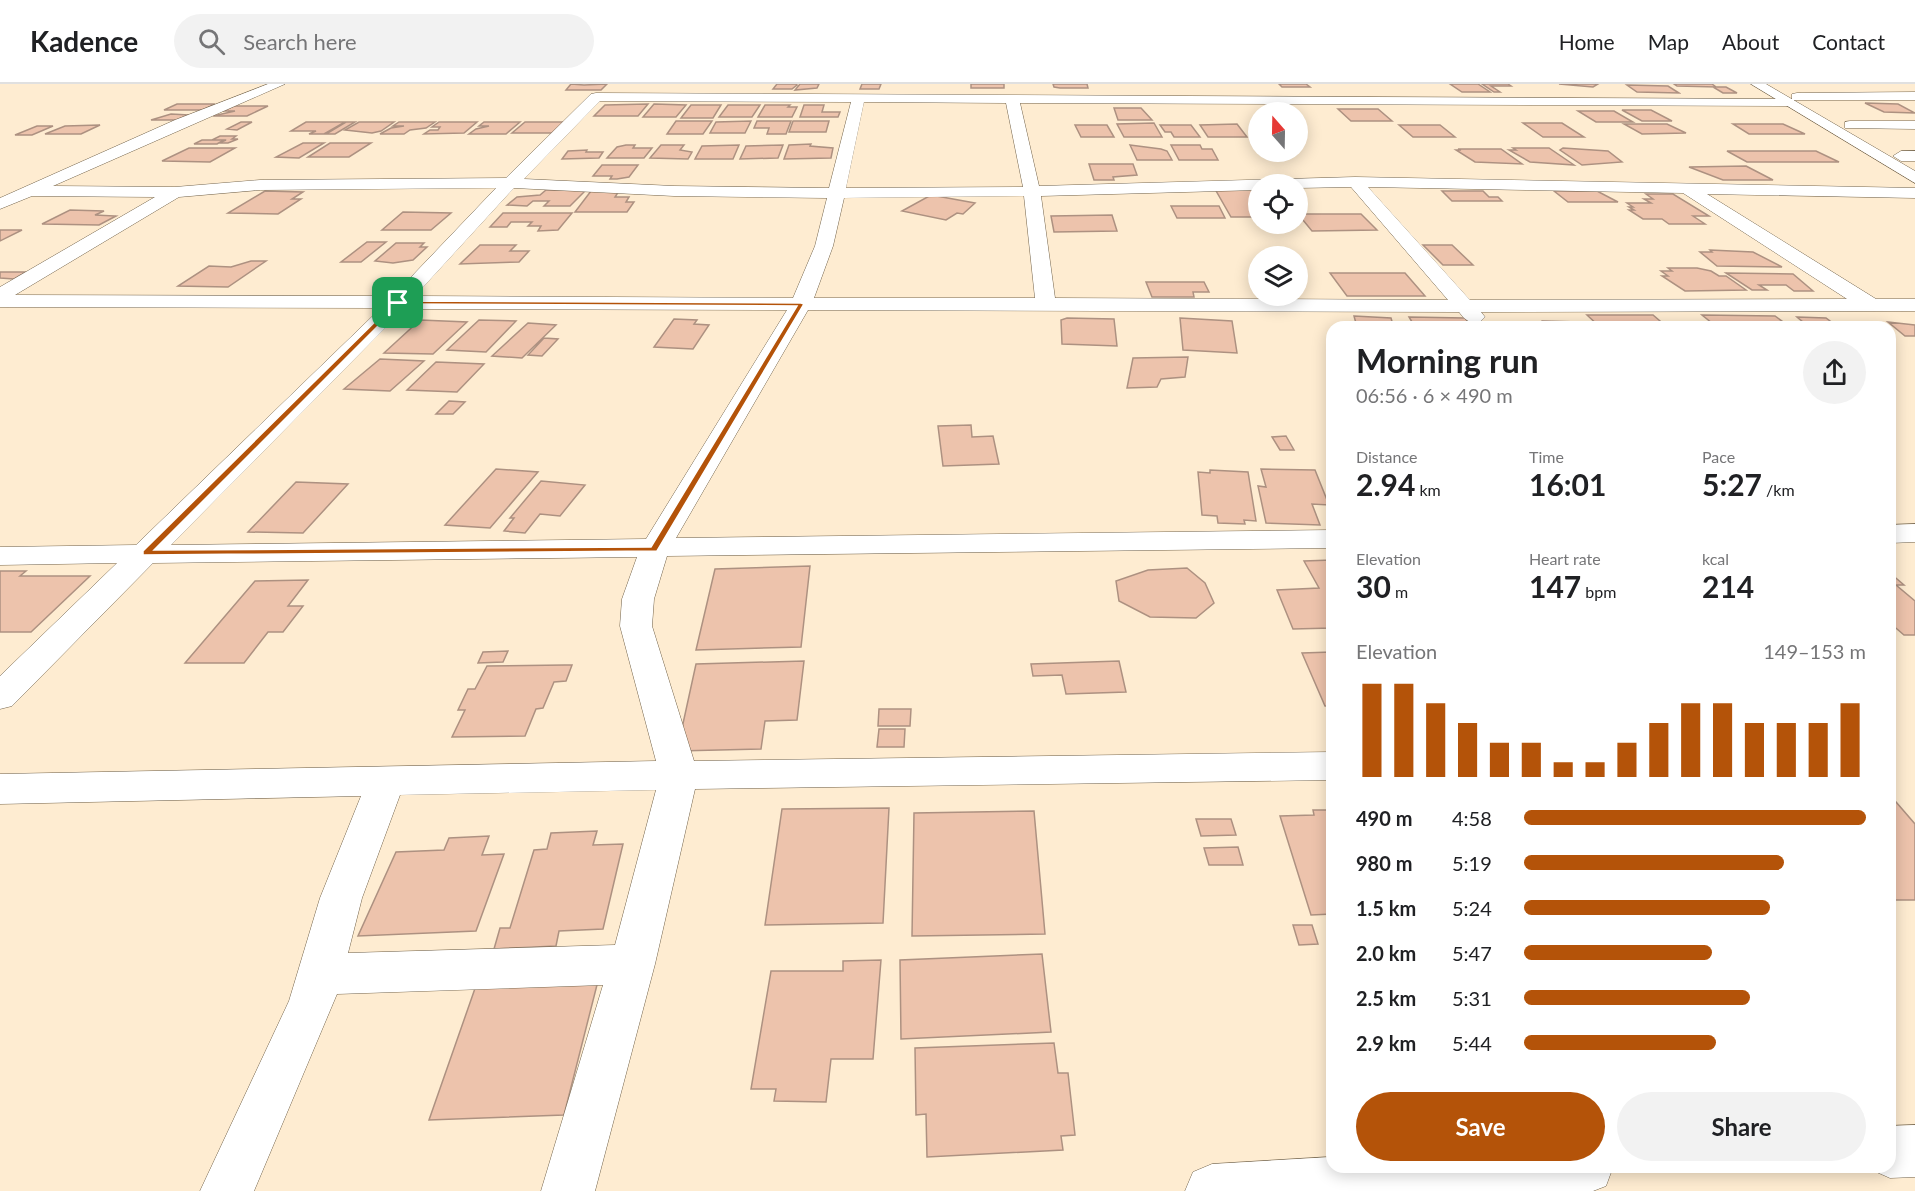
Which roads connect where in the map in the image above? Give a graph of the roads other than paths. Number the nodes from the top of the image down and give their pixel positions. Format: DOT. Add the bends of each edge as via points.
graph roads {
  1 [pos="279,84"];
  2 [pos="621,84"];
  3 [pos="1182,84"];
  4 [pos="1757,84"];
  5 [pos="1776,84"];
  6 [pos="1841,84"];
  7 [pos="1446,89"];
  8 [pos="1540,89"];
  9 [pos="1629,89"];
  10 [pos="947,91"];
  11 [pos="1882,96"];
  12 [pos="1915,96"];
  13 [pos="608,97"];
  14 [pos="859,97"];
  15 [pos="1012,98"];
  16 [pos="1190,98"];
  17 [pos="1459,99"];
  18 [pos="1558,100"];
  19 [pos="1645,100"];
  20 [pos="1793,100"];
  21 [pos="1915,125"];
  22 [pos="1850,126"];
  23 [pos="1908,156"];
  24 [pos="1915,164"];
  25 [pos="1915,178"];
  26 [pos="1355,182"];
  27 [pos="510,183"];
  28 [pos="1308,183"];
  29 [pos="1248,185"];
  30 [pos="1686,188"];
  31 [pos="29,191"];
  32 [pos="1032,191"];
  33 [pos="175,192"];
  34 [pos="1915,193"];
  35 [pos="837,194"];
  36 [pos="0,204"];
  37 [pos="0,295"];
  38 [pos="0,301"];
  39 [pos="398,303"];
  40 [pos="801,304"];
  41 [pos="1046,304"];
  42 [pos="1871,305"];
  43 [pos="1915,305"];
  44 [pos="1465,306"];
  45 [pos="1478,321"];
  46 [pos="1896,534"];
  47 [pos="1915,534"];
  48 [pos="1326,539"];
  49 [pos="654,550"];
  50 [pos="146,553"];
  51 [pos="0,556"];
  52 [pos="0,697"];
  53 [pos="1326,766"];
  54 [pos="679,776"];
  55 [pos="386,781"];
  56 [pos="0,789"];
  57 [pos="632,964"];
  58 [pos="321,974"];
  59 [pos="1915,1151"];
  60 [pos="1896,1152"];
  61 [pos="1493,1173"];
  62 [pos="227,1191"];
  63 [pos="568,1191"];
  64 [pos="1212,1191"];
  1 -- 31 [label="main road" via="180,123"];
  2 -- 13 [label="main road"];
  3 -- 16 [label="main road"];
  4 -- 20 [label="main road"];
  5 -- 20 [label="main road"];
  6 -- 11 [label="main road"];
  7 -- 17 [label="main road"];
  8 -- 18 [label="main road"];
  9 -- 19 [label="main road"];
  10 -- 14 [label="main road"];
  10 -- 15 [label="main road"];
  11 -- 12 [label="main road"];
  11 -- 20 [label="main road"];
  13 -- 14 [label="main road"];
  13 -- 27 [label="main road" via="596,97"];
  14 -- 35 [label="main road"];
  15 -- 16 [label="main road"];
  15 -- 32 [label="main road"];
  16 -- 17 [label="main road"];
  17 -- 18 [label="main road"];
  18 -- 19 [label="main road"];
  19 -- 20 [label="main road"];
  20 -- 22 [label="main road"];
  20 -- 25 [label="main road"];
  21 -- 22 [label="main road"];
  22 -- 23 [label="main road"];
  23 -- 24 [label="main road"];
  26 -- 28 [label="main road"];
  26 -- 30 [label="main road"];
  26 -- 44 [label="main road"];
  27 -- 33 [label="main road" via="260,185"];
  27 -- 35 [label="main road"];
  27 -- 39 [label="main road"];
  29 -- 32 [label="main road"];
  30 -- 34 [label="main road"];
  30 -- 42 [label="main road"];
  31 -- 33 [label="main road"];
  31 -- 36 [label="main road"];
  32 -- 35 [label="main road"];
  32 -- 41 [label="main road"];
  33 -- 37 [label="main road"];
  35 -- 40 [label="main road" via="824,246"];
  38 -- 39 [label="main road"];
  39 -- 40 [label="main road"];
  39 -- 50 [label="main road"];
  40 -- 41 [label="main road"];
  40 -- 49 [label="main road"];
  41 -- 44 [label="main road"];
  42 -- 43 [label="main road"];
  42 -- 44 [label="main road"];
  44 -- 45 [label="main road"];
  46 -- 47 [label="main road"];
  48 -- 49 [label="main road"];
  49 -- 50 [label="main road"];
  49 -- 54 [label="main road" via="638,599 636,626"];
  50 -- 51 [label="main road"];
  50 -- 52 [label="main road"];
  53 -- 54 [label="main road"];
  54 -- 55 [label="main road"];
  54 -- 57 [label="main road"];
  55 -- 56 [label="main road"];
  55 -- 58 [label="main road" via="341,898"];
  57 -- 58 [label="main road"];
  57 -- 63 [label="main road"];
  58 -- 62 [label="main road"];
  59 -- 60 [label="main road"];
  61 -- 64 [label="main road"];
}
